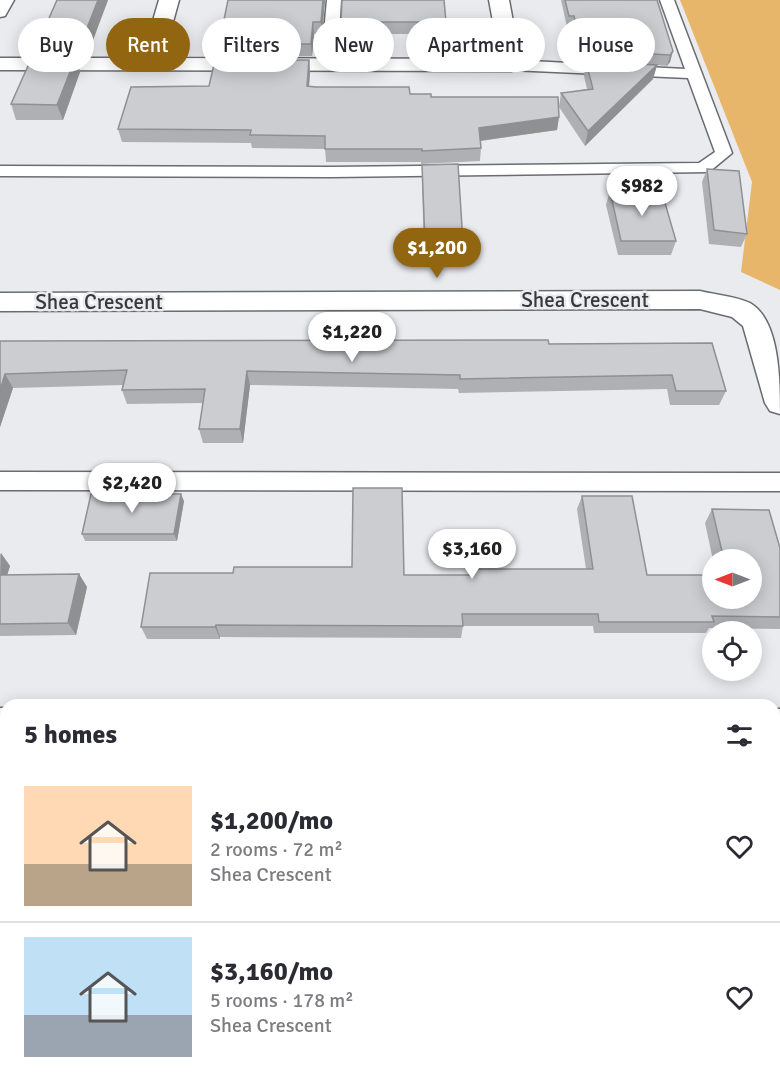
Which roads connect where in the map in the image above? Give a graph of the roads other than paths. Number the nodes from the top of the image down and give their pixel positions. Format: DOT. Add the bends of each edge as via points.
graph roads {
  1 [pos="7,0"];
  2 [pos="169,0"];
  3 [pos="334,0"];
  4 [pos="500,0"];
  5 [pos="667,0"];
  6 [pos="0,13"];
  7 [pos="164,18"];
  8 [pos="333,18"];
  9 [pos="503,18"];
  10 [pos="0,64"];
  11 [pos="106,64"];
  12 [pos="190,64"];
  13 [pos="313,64"];
  14 [pos="545,67"];
  15 [pos="694,74"];
  16 [pos="0,171"];
  17 [pos="0,302"];
  18 [pos="780,404"];
  19 [pos="0,481"];
  20 [pos="780,483"];
  1 -- 6 [label="lane"];
  2 -- 7 [label="street"];
  3 -- 8 [label="lane"];
  4 -- 9 [label="street"];
  5 -- 15 [label="lane"];
  10 -- 11 [label="street"];
  12 -- 13 [label="street"];
  14 -- 15 [label="lane"];
  15 -- 16 [label="lane" via="724,153 703,168"];
  17 -- 18 [label="street, Shea Crescent" via="700,300 741,309 755,321"];
  19 -- 20 [label="lane"];
}
